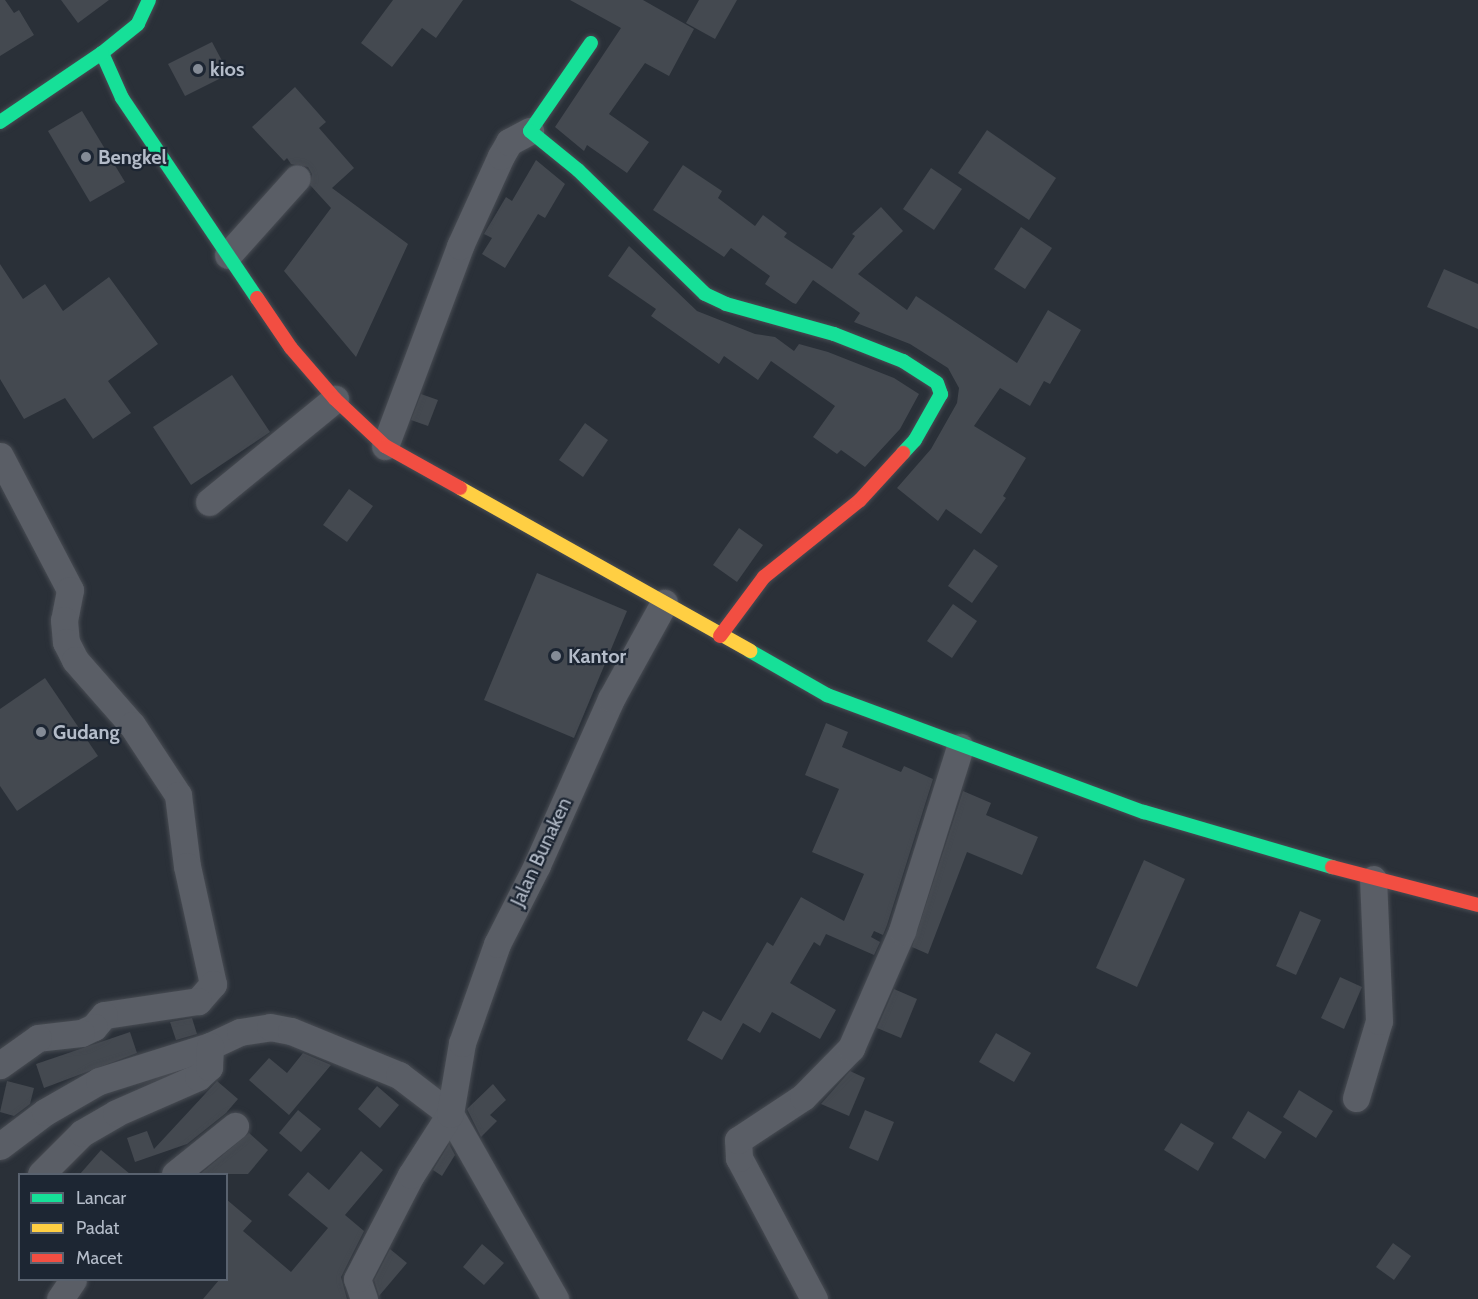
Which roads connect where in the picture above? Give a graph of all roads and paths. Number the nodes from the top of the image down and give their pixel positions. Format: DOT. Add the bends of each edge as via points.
graph roads {
  1 [pos="149,0"];
  2 [pos="591,43"];
  3 [pos="102,53"];
  4 [pos="103,88"];
  5 [pos="122,98"];
  6 [pos="0,122"];
  7 [pos="530,132"];
  8 [pos="297,178"];
  9 [pos="228,255"];
  10 [pos="335,399"];
  11 [pos="386,446"];
  12 [pos="0,456"];
  13 [pos="209,502"];
  14 [pos="664,603"];
  15 [pos="720,636"];
  16 [pos="960,747"];
  17 [pos="1373,879"];
  18 [pos="1478,905"];
  19 [pos="210,1046"];
  20 [pos="0,1065"];
  21 [pos="1356,1098"];
  22 [pos="450,1114"];
  23 [pos="235,1126"];
  24 [pos="0,1146"];
  25 [pos="42,1173"];
  26 [pos="176,1173"];
  27 [pos="72,1281"];
  28 [pos="60,1299"];
  29 [pos="364,1299"];
  30 [pos="555,1299"];
  31 [pos="813,1299"];
  1 -- 3 [label="main road" via="138,24"];
  2 -- 7 [label="main road"];
  3 -- 5 [label="main road"];
  3 -- 6 [label="main road" via="80,76"];
  4 -- 5 [label="main road"];
  5 -- 9 [label="main road"];
  7 -- 11 [label="street" via="509,142 501,156 460,246"];
  7 -- 15 [label="main road" via="578,170 705,294 726,304 834,334 903,361 937,383 941,394 915,440 860,500 764,577"];
  8 -- 9 [label="street"];
  9 -- 10 [label="main road" via="291,348"];
  10 -- 11 [label="main road"];
  10 -- 13 [label="street"];
  11 -- 14 [label="main road"];
  12 -- 20 [label="street" via="70,590 63,620 66,642 75,660 132,725 178,795 187,866 213,984 198,1001 104,1015 94,1027 81,1033 38,1038"];
  14 -- 15 [label="main road"];
  14 -- 22 [label="street, Jalan Bunaken" via="611,699 497,944 462,1043"];
  15 -- 16 [label="main road" via="827,696"];
  16 -- 17 [label="main road" via="1154,815"];
  16 -- 31 [label="street" via="902,930 851,1048 803,1097 738,1140 739,1158"];
  17 -- 18 [label="main road"];
  17 -- 21 [label="street" via="1378,1021"];
  19 -- 22 [label="street" via="240,1032 270,1027 344,1050 399,1075"];
  19 -- 24 [label="street" via="99,1082 45,1112"];
  19 -- 25 [label="street" via="209,1067 198,1077 116,1113 82,1133"];
  22 -- 29 [label="street, Jalan Bunaken" via="411,1175 357,1279"];
  22 -- 30 [label="street"];
  23 -- 26 [label="street"];
  27 -- 28 [label="street"];
}
